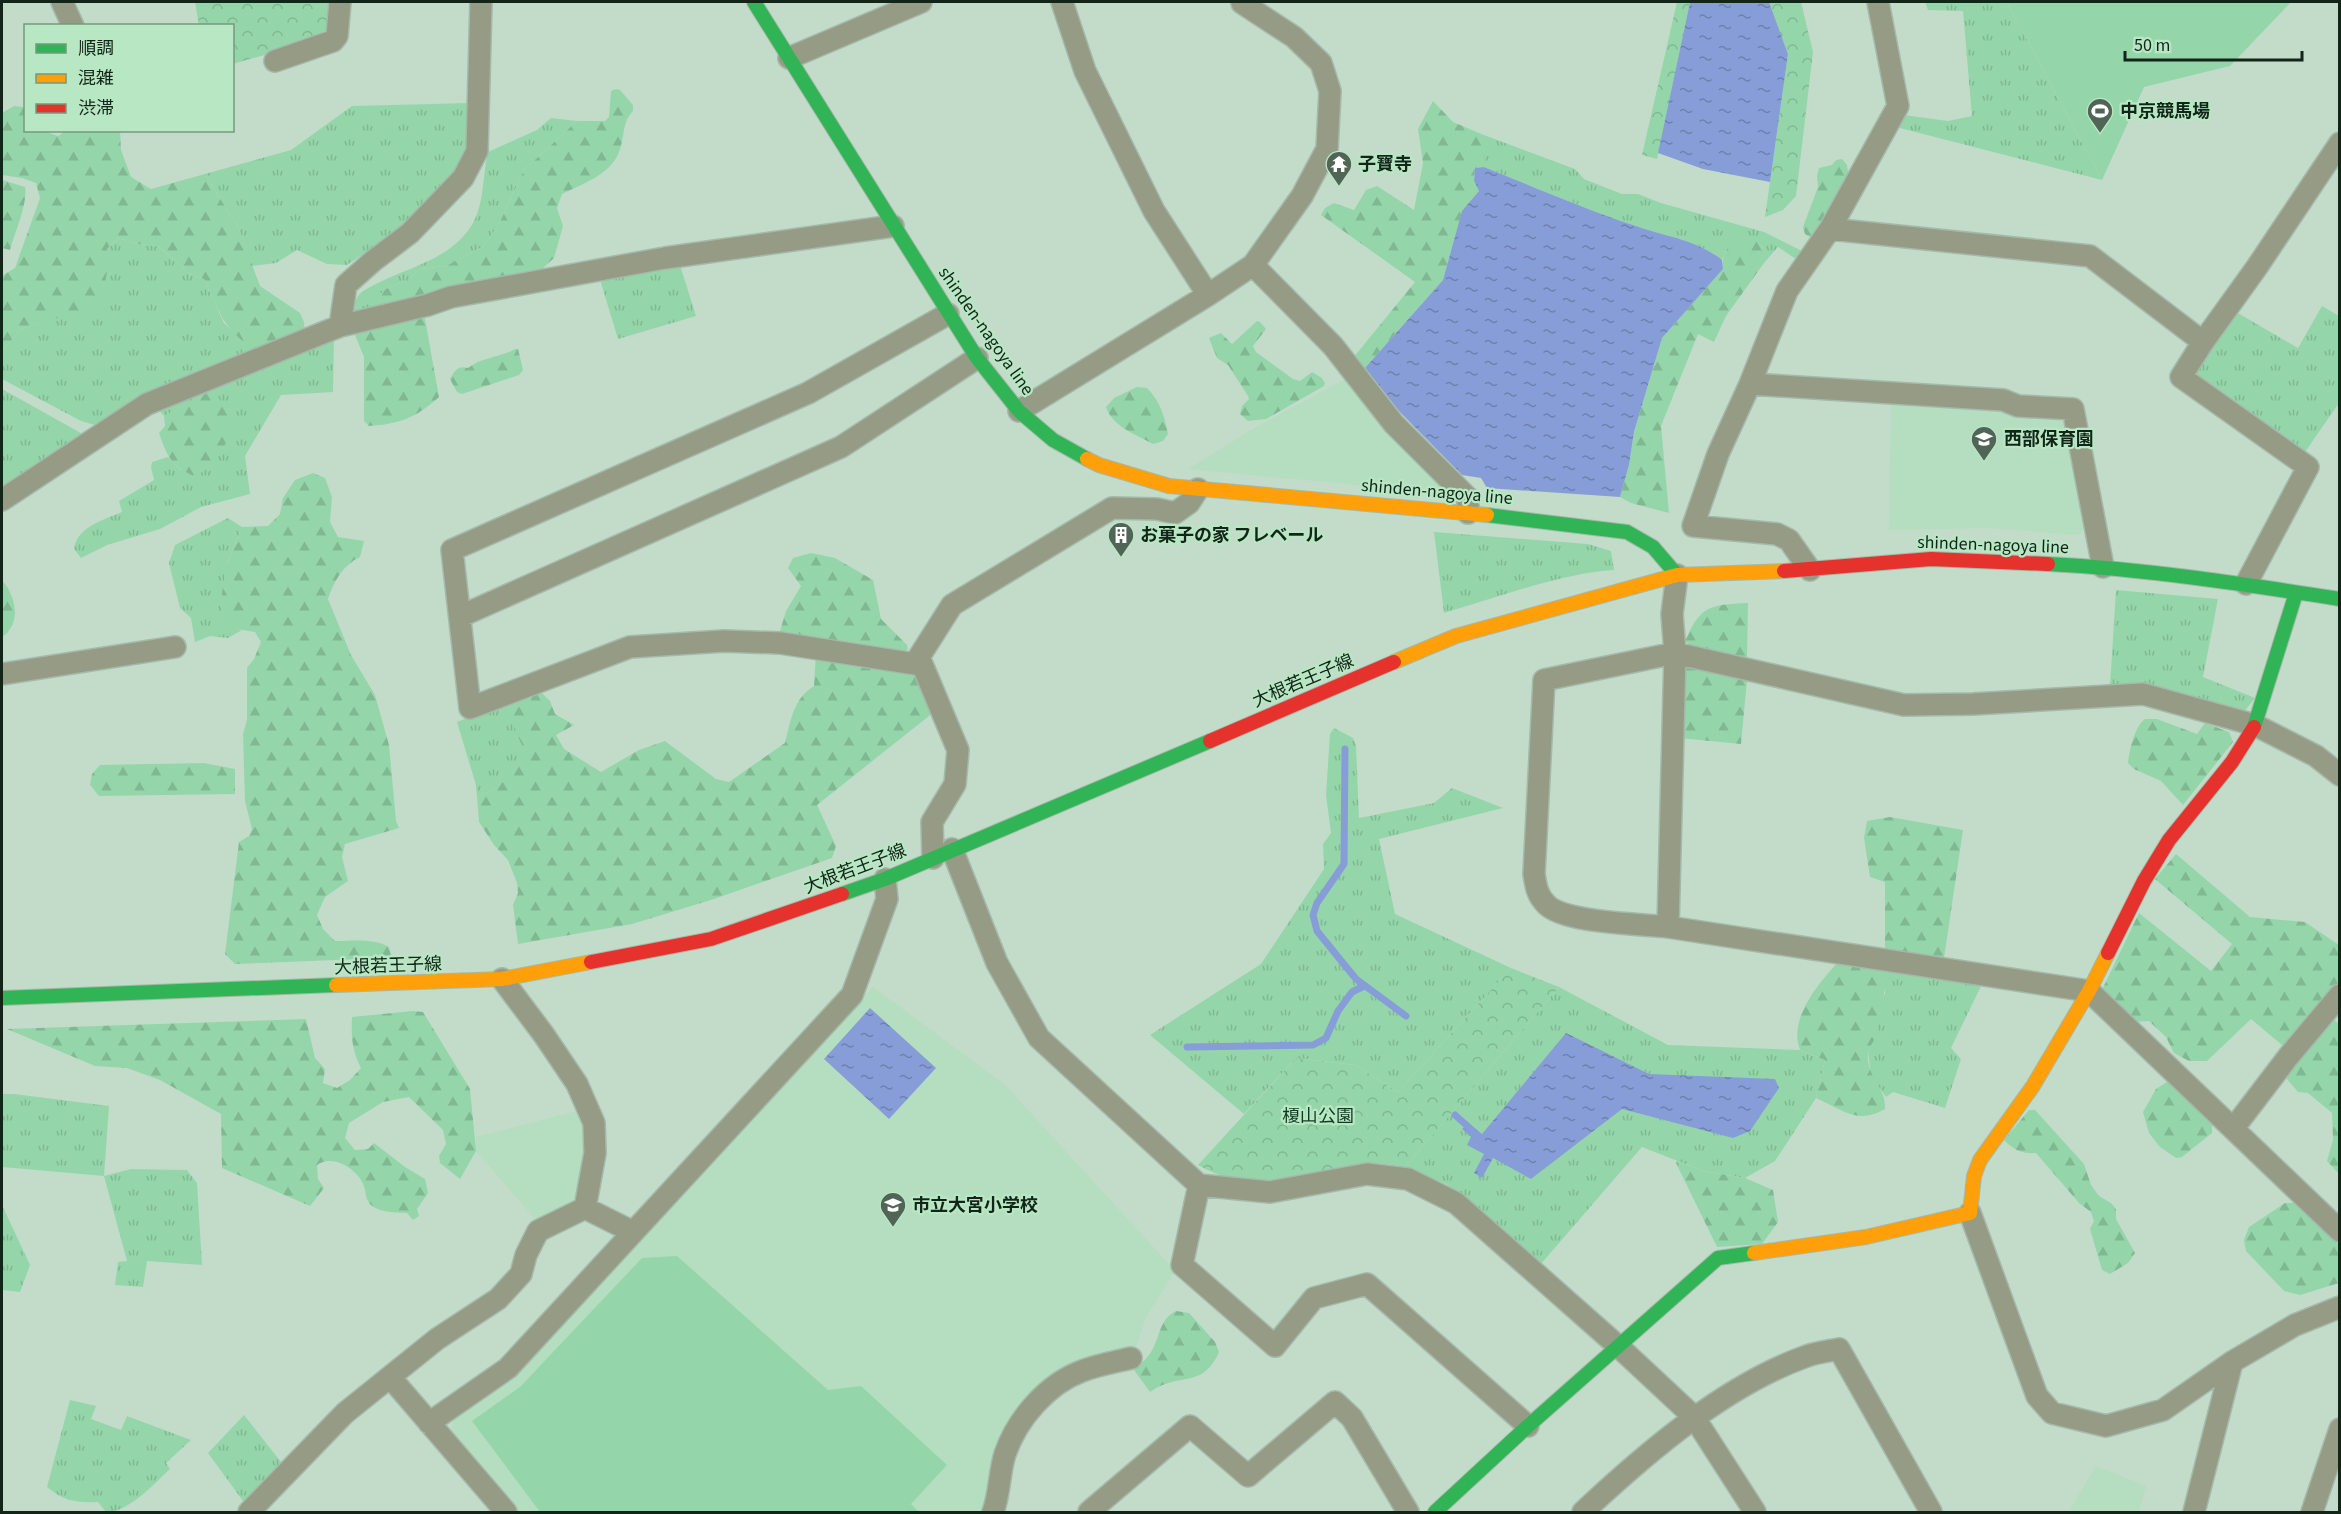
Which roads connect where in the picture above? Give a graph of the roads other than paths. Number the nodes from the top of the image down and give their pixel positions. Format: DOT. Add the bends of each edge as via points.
graph roads {
  1 [pos="63,2"];
  2 [pos="340,2"];
  3 [pos="481,2"];
  4 [pos="754,2"];
  5 [pos="921,2"];
  6 [pos="1062,2"];
  7 [pos="1241,2"];
  8 [pos="1878,2"];
  9 [pos="72,24"];
  10 [pos="789,58"];
  11 [pos="275,61"];
  12 [pos="2340,143"];
  13 [pos="893,226"];
  14 [pos="1830,229"];
  15 [pos="1253,265"];
  16 [pos="1208,295"];
  17 [pos="948,314"];
  18 [pos="340,326"];
  19 [pos="2203,342"];
  20 [pos="978,358"];
  21 [pos="1750,384"];
  22 [pos="1019,411"];
  23 [pos="1198,489"];
  24 [pos="2,500"];
  25 [pos="1468,513"];
  26 [pos="2103,567"];
  27 [pos="1810,570"];
  28 [pos="1677,575"];
  29 [pos="2246,584"];
  30 [pos="2296,593"];
  31 [pos="2340,599"];
  32 [pos="460,616"];
  33 [pos="174,647"];
  34 [pos="1675,653"];
  35 [pos="922,665"];
  36 [pos="2,674"];
  37 [pos="2255,725"];
  38 [pos="2340,775"];
  39 [pos="943,854"];
  40 [pos="885,879"];
  41 [pos="1668,927"];
  42 [pos="501,980"];
  43 [pos="2089,991"];
  44 [pos="2340,994"];
  45 [pos="2,998"];
  46 [pos="2233,1129"];
  47 [pos="1199,1185"];
  48 [pos="585,1208"];
  49 [pos="1970,1213"];
  50 [pos="2340,1231"];
  51 [pos="633,1232"];
  52 [pos="2340,1307"];
  53 [pos="1619,1347"];
  54 [pos="1131,1358"];
  55 [pos="2232,1362"];
  56 [pos="390,1377"];
  57 [pos="1694,1417"];
  58 [pos="429,1423"];
  59 [pos="1528,1426"];
  60 [pos="2340,1429"];
  61 [pos="249,1512"];
  62 [pos="506,1512"];
  63 [pos="993,1512"];
  64 [pos="1089,1512"];
  65 [pos="1408,1512"];
  66 [pos="1436,1512"];
  67 [pos="1583,1512"];
  68 [pos="1755,1512"];
  69 [pos="1931,1512"];
  70 [pos="2194,1512"];
  71 [pos="2312,1512"];
  1 -- 9 [label="street"];
  2 -- 11 [label="street" via="337,36 333,41"];
  3 -- 18 [label="street" via="477,151 463,178 410,233 346,285"];
  4 -- 10 [label="street, shinden-nagoya line"];
  5 -- 10 [label="street"];
  6 -- 16 [label="street" via="1085,71 1154,211"];
  7 -- 15 [label="street" via="1294,37 1321,63 1330,92 1327,149 1302,196"];
  8 -- 14 [label="street" via="1898,106"];
  10 -- 13 [label="street, shinden-nagoya line"];
  12 -- 19 [label="street"];
  13 -- 17 [label="street, shinden-nagoya line"];
  13 -- 18 [label="street" via="654,260 451,297"];
  14 -- 19 [label="street" via="2090,256"];
  14 -- 21 [label="street" via="1787,291"];
  15 -- 16 [label="street"];
  15 -- 25 [label="street" via="1333,346 1394,424 1468,498"];
  16 -- 22 [label="street"];
  17 -- 20 [label="street, shinden-nagoya line"];
  17 -- 32 [label="street" via="808,393 452,550"];
  18 -- 24 [label="street" via="147,404"];
  19 -- 29 [label="street" via="2181,377 2308,467"];
  20 -- 22 [label="street, shinden-nagoya line"];
  20 -- 32 [label="street" via="841,447"];
  21 -- 26 [label="street" via="2003,400 2018,405 2073,409"];
  21 -- 27 [label="street" via="1718,454 1693,526 1777,534 1789,540"];
  22 -- 23 [label="street, shinden-nagoya line" via="1053,440 1099,465 1169,486"];
  23 -- 25 [label="street, shinden-nagoya line"];
  23 -- 35 [label="street" via="1189,503 1175,513 1112,508 977,588 952,605 919,657"];
  25 -- 28 [label="street, shinden-nagoya line" via="1627,532 1653,547"];
  26 -- 27 [label="street, shinden-nagoya line" via="1931,559"];
  26 -- 29 [label="street, shinden-nagoya line"];
  27 -- 28 [label="street, shinden-nagoya line"];
  28 -- 34 [label="street" via="1672,614"];
  28 -- 39 [label="street, 大根若王子線" via="1456,636"];
  29 -- 30 [label="street, shinden-nagoya line"];
  30 -- 31 [label="street, shinden-nagoya line"];
  30 -- 37 [label="street"];
  32 -- 35 [label="street" via="470,708 630,647 724,641 780,644"];
  33 -- 36 [label="street"];
  34 -- 37 [label="street" via="1904,705 2143,694"];
  34 -- 41 [label="street"];
  34 -- 41 [label="street" via="1544,680 1534,874 1538,894 1547,906 1567,916"];
  35 -- 39 [label="street" via="958,750 955,784 932,822"];
  37 -- 38 [label="street" via="2316,756"];
  37 -- 43 [label="street" via="2232,762 2169,840"];
  39 -- 40 [label="street, 大根若王子線"];
  39 -- 47 [label="street" via="1039,1038"];
  40 -- 42 [label="street, 大根若王子線" via="711,939"];
  40 -- 51 [label="street" via="887,899 852,994"];
  41 -- 43 [label="street"];
  42 -- 45 [label="street, 大根若王子線"];
  42 -- 48 [label="street" via="577,1084 594,1124 595,1153"];
  43 -- 46 [label="street"];
  43 -- 49 [label="street" via="2033,1086 1980,1160"];
  44 -- 46 [label="street"];
  46 -- 50 [label="street"];
  47 -- 53 [label="street" via="1270,1192 1367,1174 1408,1179 1456,1203"];
  47 -- 59 [label="street" via="1182,1265 1275,1346 1314,1298 1366,1284"];
  48 -- 51 [label="street"];
  48 -- 56 [label="street" via="538,1231 520,1274 498,1299 437,1339"];
  49 -- 53 [label="street" via="1866,1237 1718,1258"];
  49 -- 55 [label="street" via="2037,1396 2052,1413 2106,1426 2163,1410"];
  51 -- 58 [label="street" via="508,1368"];
  52 -- 55 [label="street" via="2295,1325"];
  53 -- 57 [label="street"];
  53 -- 59 [label="street"];
  54 -- 63 [label="street" via="1081,1371 1034,1404 1005,1454"];
  55 -- 70 [label="street"];
  56 -- 58 [label="street"];
  56 -- 61 [label="street" via="345,1413"];
  57 -- 67 [label="street"];
  57 -- 68 [label="street"];
  57 -- 69 [label="street" via="1748,1384 1808,1355 1839,1349"];
  58 -- 62 [label="street"];
  59 -- 66 [label="street"];
  60 -- 71 [label="street"];
  64 -- 65 [label="street" via="1190,1426 1248,1476 1335,1402 1352,1418"];
}
